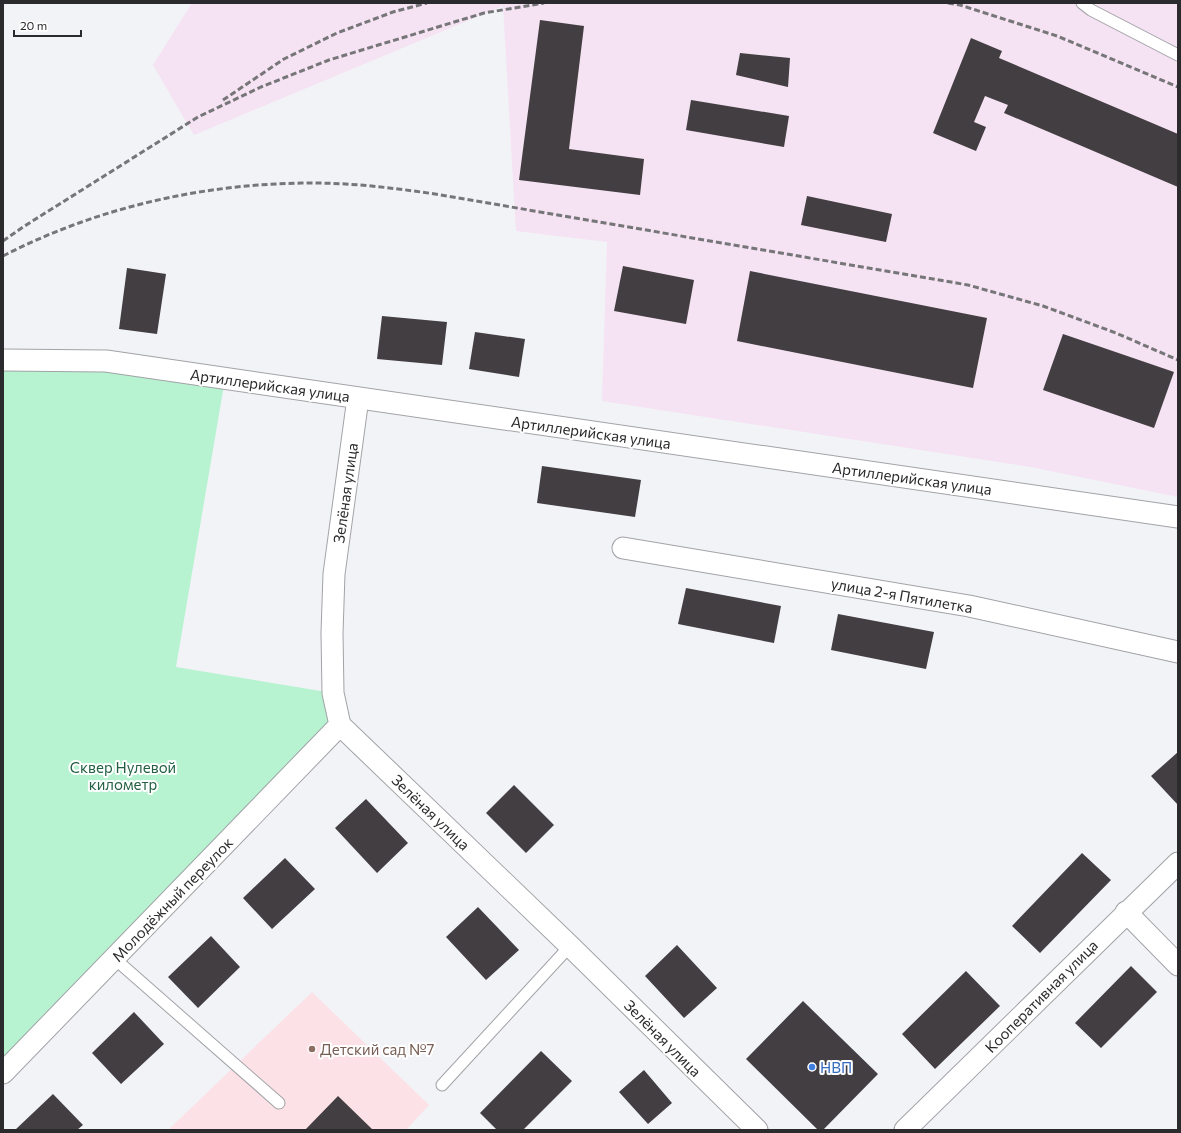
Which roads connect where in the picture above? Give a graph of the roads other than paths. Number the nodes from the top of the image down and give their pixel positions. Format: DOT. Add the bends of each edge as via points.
graph roads {
  1 [pos="1082,3"];
  2 [pos="1178,55"];
  3 [pos="3,360"];
  4 [pos="358,398"];
  5 [pos="1178,517"];
  6 [pos="623,548"];
  7 [pos="1178,652"];
  8 [pos="340,725"];
  9 [pos="1178,863"];
  10 [pos="1126,912"];
  11 [pos="570,946"];
  12 [pos="115,959"];
  13 [pos="1178,965"];
  14 [pos="3,1073"];
  15 [pos="442,1085"];
  16 [pos="278,1103"];
  17 [pos="757,1130"];
  18 [pos="905,1130"];
  1 -- 2 [label="lane"];
  3 -- 4 [label="street, Артиллерийская улица" via="106,361"];
  4 -- 5 [label="street, Артиллерийская улица"];
  4 -- 8 [label="street, Зелёная улица" via="334,581 332,693"];
  6 -- 7 [label="street, улица 2-я Пятилетка" via="969,606"];
  8 -- 11 [label="street, Зелёная улица"];
  8 -- 12 [label="street, Молодёжный переулок"];
  9 -- 10 [label="street, Кооперативная улица"];
  10 -- 13 [label="street"];
  10 -- 18 [label="street, Кооперативная улица"];
  11 -- 15 [label="lane"];
  11 -- 17 [label="street, Зелёная улица"];
  12 -- 14 [label="street, Молодёжный переулок"];
  12 -- 16 [label="lane"];
}
